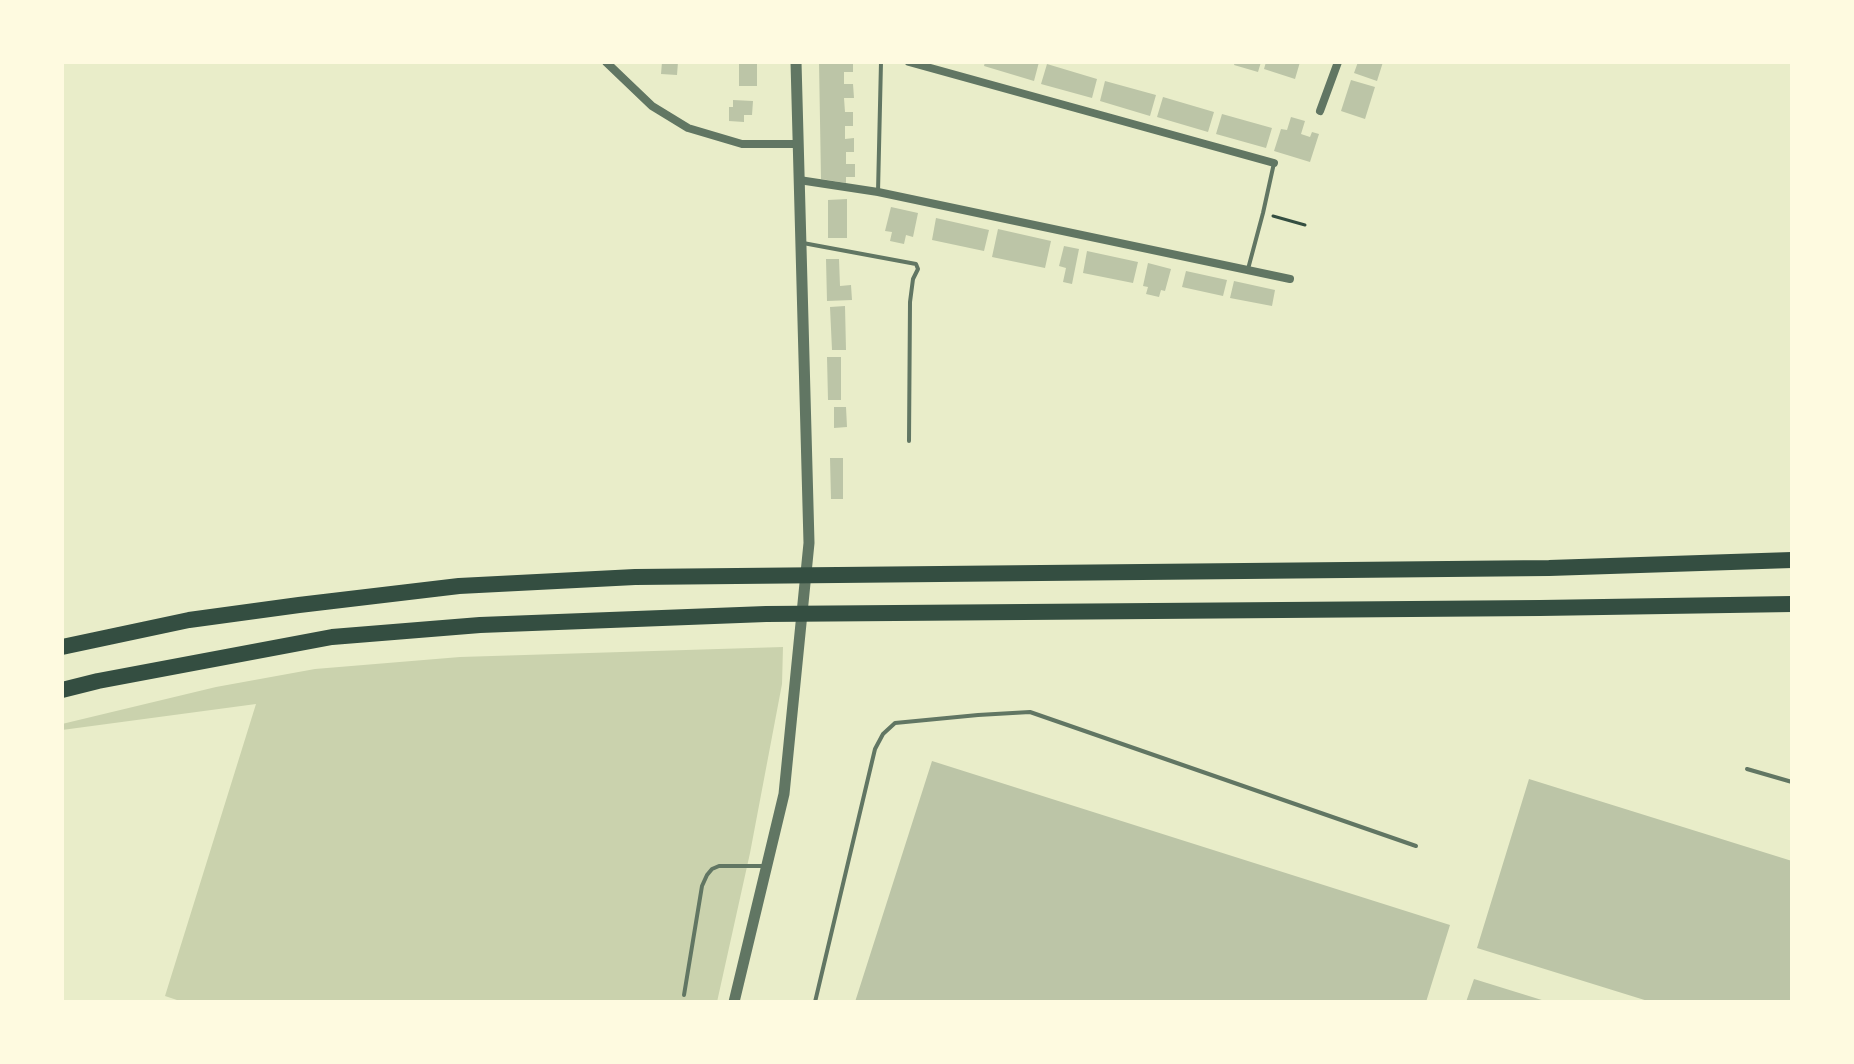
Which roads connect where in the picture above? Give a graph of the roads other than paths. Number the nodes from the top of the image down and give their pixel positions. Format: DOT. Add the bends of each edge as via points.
graph roads {
  1 [pos="606,62"];
  2 [pos="796,62"];
  3 [pos="881,62"];
  4 [pos="909,62"];
  5 [pos="1338,62"];
  6 [pos="1320,111"];
  7 [pos="799,144"];
  8 [pos="1274,163"];
  9 [pos="799,180"];
  10 [pos="878,192"];
  11 [pos="800,242"];
  12 [pos="1248,269"];
  13 [pos="1290,279"];
  14 [pos="909,441"];
  15 [pos="1792,560"];
  16 [pos="1792,604"];
  17 [pos="62,647"];
  18 [pos="62,690"];
  19 [pos="1747,769"];
  20 [pos="1792,782"];
  21 [pos="1416,846"];
  22 [pos="766,866"];
  23 [pos="684,995"];
  24 [pos="734,1002"];
  25 [pos="815,1002"];
  1 -- 7 [label="street" via="652,106 688,128 742,144"];
  2 -- 7 [label="street"];
  3 -- 10 [label="lane"];
  4 -- 8 [label="street"];
  5 -- 6 [label="street"];
  7 -- 9 [label="street"];
  8 -- 12 [label="lane"];
  9 -- 10 [label="street"];
  9 -- 11 [label="street"];
  10 -- 12 [label="street"];
  11 -- 14 [label="lane" via="916,264 910,302"];
  11 -- 22 [label="street" via="809,543 784,794"];
  12 -- 13 [label="street"];
  15 -- 17 [label="highway" via="1549,568 635,577 459,586 189,620"];
  16 -- 18 [label="highway" via="766,614 480,625 332,637"];
  19 -- 20 [label="lane"];
  21 -- 25 [label="lane" via="1030,712 895,723 875,749"];
  22 -- 23 [label="lane" via="719,866 707,875"];
  22 -- 24 [label="street"];
}
